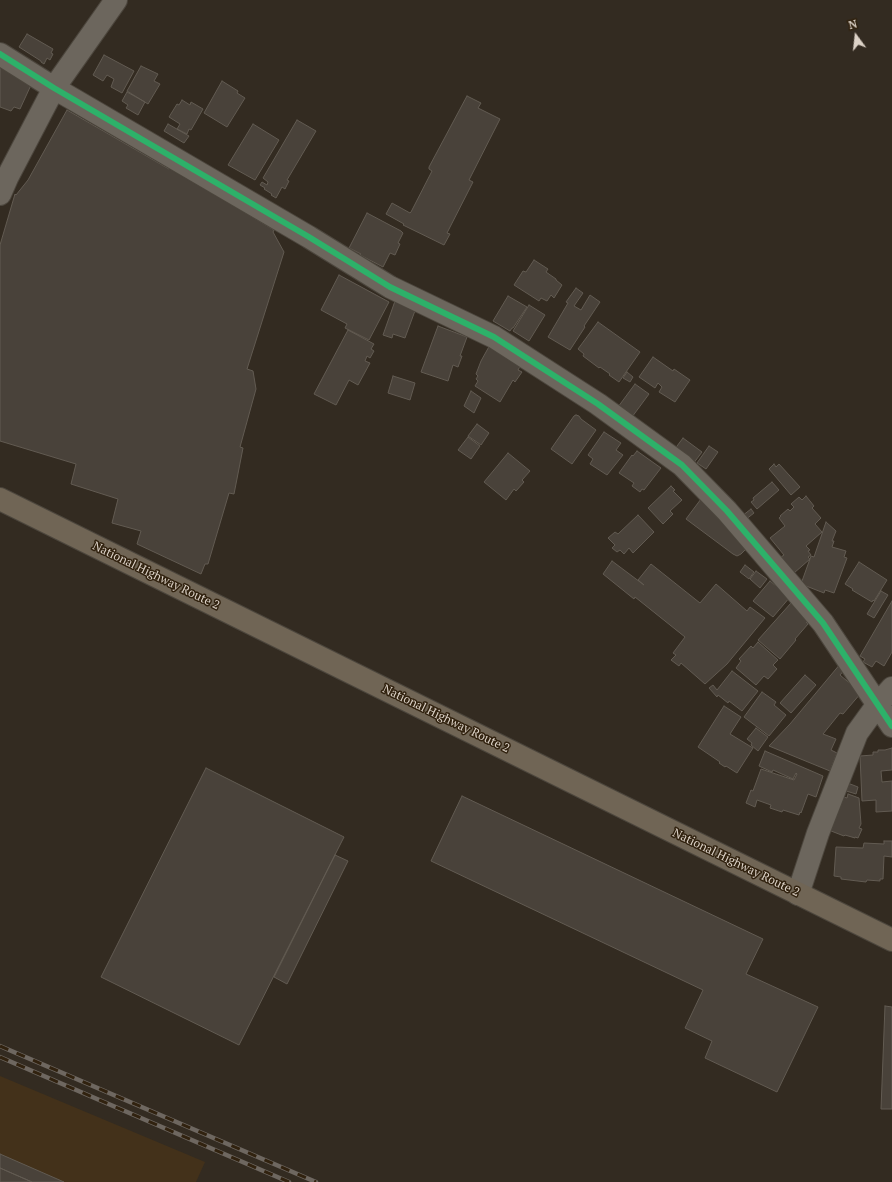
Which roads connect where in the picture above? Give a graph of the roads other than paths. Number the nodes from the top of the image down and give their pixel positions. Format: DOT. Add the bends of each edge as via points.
graph roads {
  1 [pos="116,0"];
  2 [pos="0,54"];
  3 [pos="54,88"];
  4 [pos="0,194"];
  5 [pos="0,499"];
  6 [pos="885,696"];
  7 [pos="892,726"];
  8 [pos="798,894"];
  9 [pos="892,940"];
  1 -- 3 [label="street"];
  2 -- 3 [label="street"];
  3 -- 4 [label="street"];
  3 -- 6 [label="street" via="390,287 494,337 598,404 682,465 727,511"];
  5 -- 8 [label="highway, National Highway Route 2"];
  6 -- 7 [label="street"];
  6 -- 8 [label="street" via="857,733 818,833"];
  8 -- 9 [label="highway, National Highway Route 2"];
}
